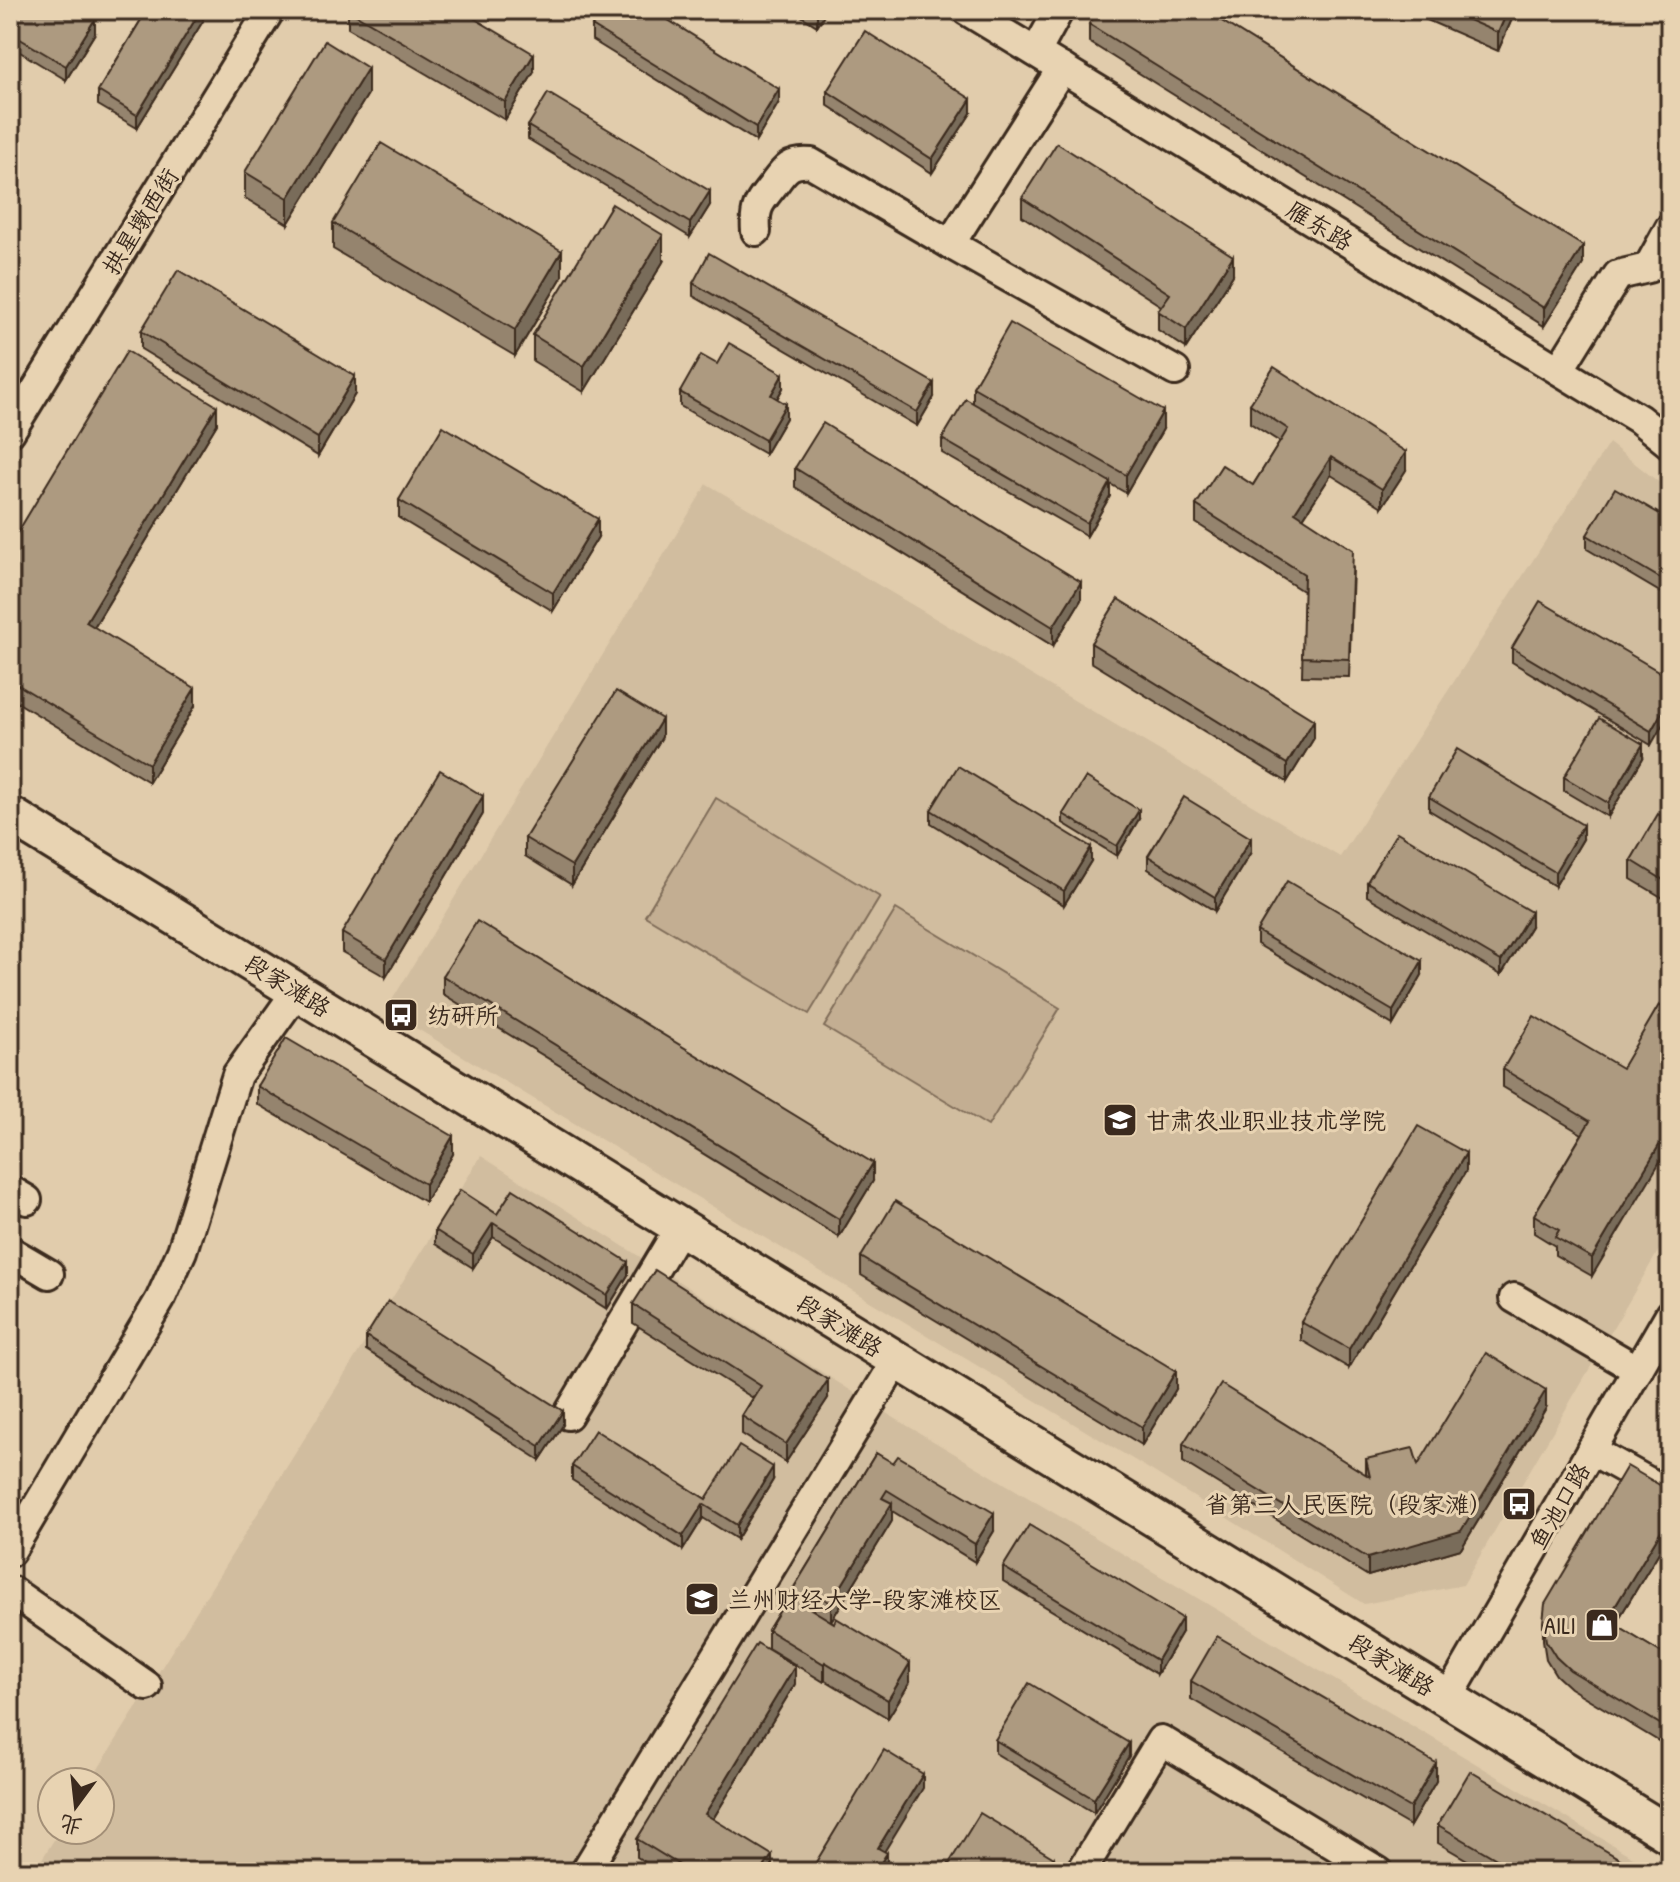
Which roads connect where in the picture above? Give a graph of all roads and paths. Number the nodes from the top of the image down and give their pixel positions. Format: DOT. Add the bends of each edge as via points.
graph roads {
  1 [pos="270,10"];
  2 [pos="966,10"];
  3 [pos="1059,10"];
  4 [pos="1036,52"];
  5 [pos="1062,68"];
  6 [pos="1670,228"];
  7 [pos="756,231"];
  8 [pos="950,244"];
  9 [pos="1559,370"];
  10 [pos="1175,371"];
  11 [pos="10,432"];
  12 [pos="1670,444"];
  13 [pos="10,815"];
  14 [pos="297,991"];
  15 [pos="680,1227"];
  16 [pos="10,1251"];
  17 [pos="49,1274"];
  18 [pos="1514,1298"];
  19 [pos="1670,1314"];
  20 [pos="897,1360"];
  21 [pos="1638,1370"];
  22 [pos="568,1415"];
  23 [pos="1591,1450"];
  24 [pos="1670,1494"];
  25 [pos="10,1552"];
  26 [pos="10,1590"];
  27 [pos="147,1686"];
  28 [pos="1448,1698"];
  29 [pos="1670,1835"];
  30 [pos="585,1872"];
  31 [pos="1081,1872"];
  32 [pos="1379,1872"];
  1 -- 11 [label="street, 拱星墩西街"];
  2 -- 4 [label="street, 雁东路"];
  3 -- 4 [label="street"];
  4 -- 5 [label="street, 雁东路"];
  5 -- 8 [label="street"];
  5 -- 9 [label="street, 雁东路"];
  6 -- 9 [label="street" via="1648,268 1618,275"];
  7 -- 8 [label="street" via="765,193 785,168 802,162"];
  8 -- 10 [label="street"];
  9 -- 12 [label="street, 雁东路"];
  13 -- 14 [label="main road, 段家滩路"];
  14 -- 15 [label="main road, 段家滩路"];
  14 -- 25 [label="street" via="237,1075 182,1251 160,1300"];
  15 -- 20 [label="main road, 段家滩路"];
  15 -- 22 [label="street"];
  16 -- 17 [label="street"];
  18 -- 21 [label="street"];
  19 -- 21 [label="street, 鱼池口路"];
  20 -- 28 [label="main road, 段家滩路"];
  20 -- 30 [label="street"];
  21 -- 23 [label="street, 鱼池口路"];
  23 -- 24 [label="street"];
  23 -- 28 [label="street, 鱼池口路"];
  26 -- 27 [label="street"];
  28 -- 29 [label="main road, 段家滩路"];
  31 -- 32 [label="street" via="1161,1740"];
}
